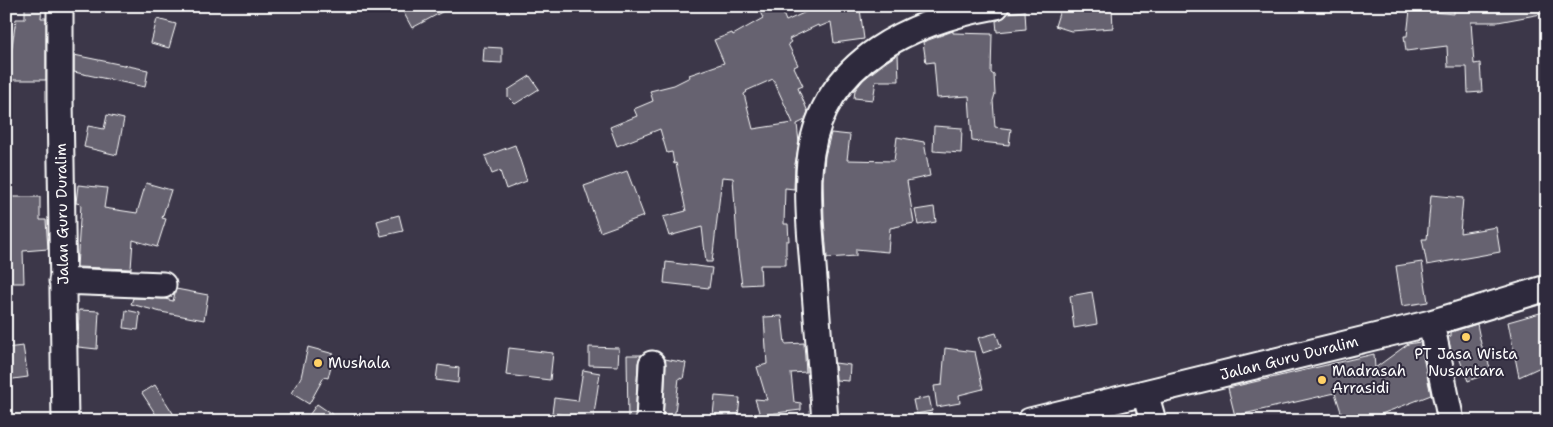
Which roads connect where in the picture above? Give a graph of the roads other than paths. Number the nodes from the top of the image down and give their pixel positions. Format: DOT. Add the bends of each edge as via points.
graph roads {
  1 [pos="60,6"];
  2 [pos="996,6"];
  3 [pos="62,281"];
  4 [pos="163,285"];
  5 [pos="1547,288"];
  6 [pos="1431,323"];
  7 [pos="652,364"];
  8 [pos="1145,393"];
  9 [pos="65,421"];
  10 [pos="649,421"];
  11 [pos="825,421"];
  12 [pos="1030,421"];
  13 [pos="1153,421"];
  14 [pos="1451,421"];
  1 -- 3 [label="street, Jalan Guru Duralim"];
  2 -- 11 [label="street" via="936,21 876,50 849,73 821,117 809,168 811,246"];
  3 -- 4 [label="street"];
  3 -- 9 [label="street, Jalan Guru Duralim"];
  5 -- 6 [label="street, Jalan Guru Duralim"];
  6 -- 8 [label="street, Jalan Guru Duralim"];
  6 -- 14 [label="street"];
  7 -- 10 [label="street"];
  8 -- 12 [label="street, Jalan Guru Duralim"];
  8 -- 13 [label="street"];
}
